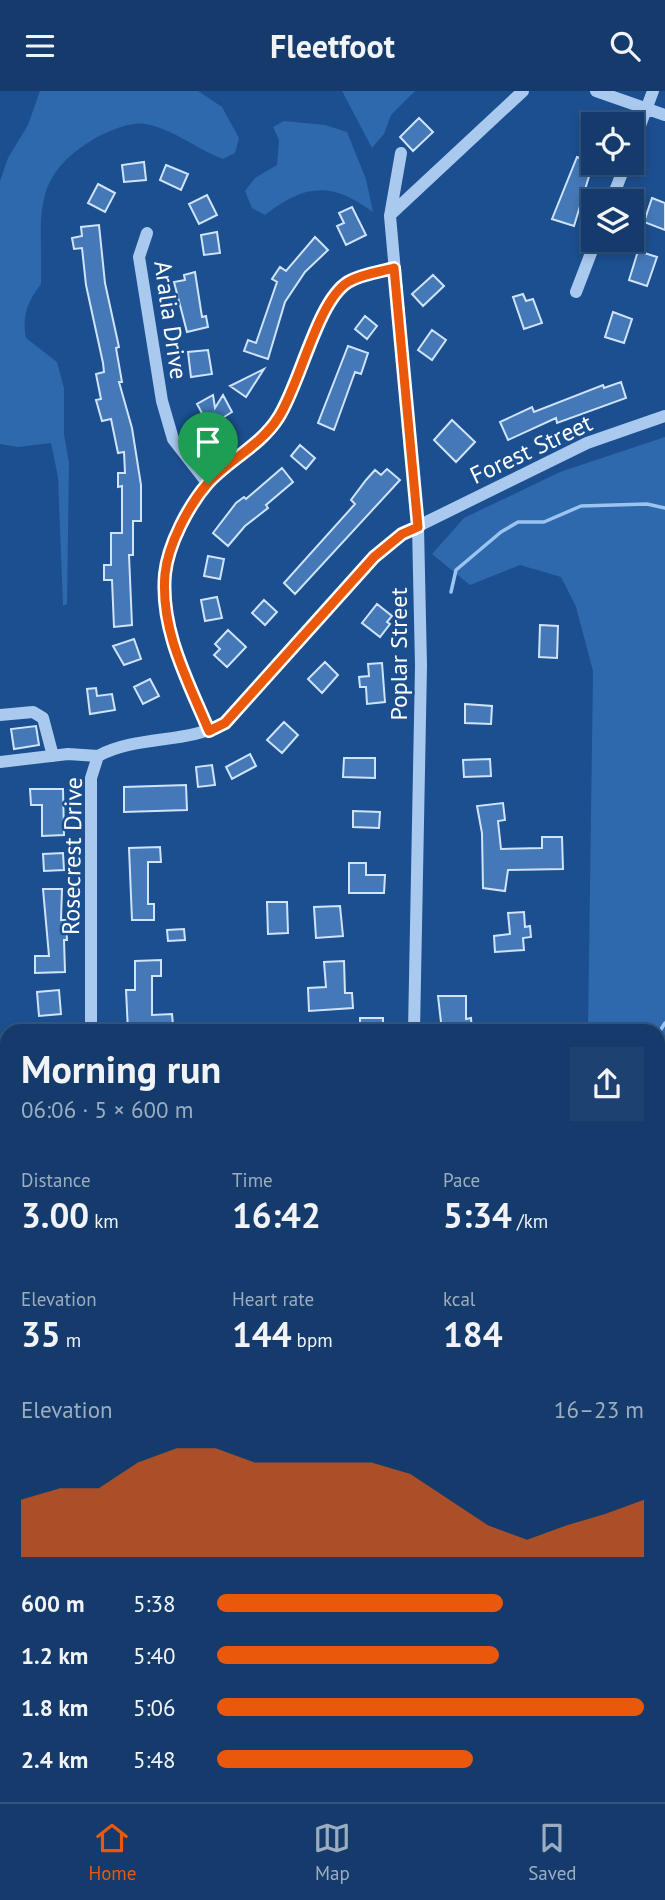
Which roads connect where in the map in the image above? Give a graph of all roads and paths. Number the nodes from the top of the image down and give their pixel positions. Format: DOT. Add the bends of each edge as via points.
graph roads {
  1 [pos="523,91"];
  2 [pos="597,91"];
  3 [pos="653,91"];
  4 [pos="647,107"];
  5 [pos="644,115"];
  6 [pos="665,115"];
  7 [pos="401,153"];
  8 [pos="390,216"];
  9 [pos="147,233"];
  10 [pos="591,252"];
  11 [pos="394,268"];
  12 [pos="576,292"];
  13 [pos="665,416"];
  14 [pos="208,484"];
  15 [pos="418,527"];
  16 [pos="0,715"];
  17 [pos="209,731"];
  18 [pos="53,756"];
  19 [pos="98,756"];
  20 [pos="0,762"];
  21 [pos="91,1024"];
  22 [pos="414,1024"];
  1 -- 8 [label="street"];
  2 -- 4 [label="street"];
  3 -- 4 [label="street"];
  4 -- 5 [label="street"];
  4 -- 6 [label="street"];
  7 -- 8 [label="street, Poplar Street"];
  8 -- 11 [label="street, Poplar Street"];
  9 -- 14 [label="street, Aralia Drive" via="139,257 162,401 173,439"];
  10 -- 12 [label="street"];
  11 -- 14 [label="street" via="348,282 326,307 294,390 277,420"];
  11 -- 15 [label="street, Poplar Street"];
  13 -- 15 [label="street, Forest Street" via="587,443"];
  14 -- 17 [label="street" via="176,540 165,572 164,610"];
  15 -- 17 [label="street, Rosecrest Drive" via="374,557 225,723"];
  15 -- 22 [label="street, Poplar Street" via="421,666"];
  16 -- 18 [label="street" via="33,712 43,718"];
  17 -- 19 [label="street, Rosecrest Drive" via="113,748"];
  18 -- 19 [label="street"];
  18 -- 20 [label="street"];
  19 -- 21 [label="street, Rosecrest Drive" via="90,778"];
}
